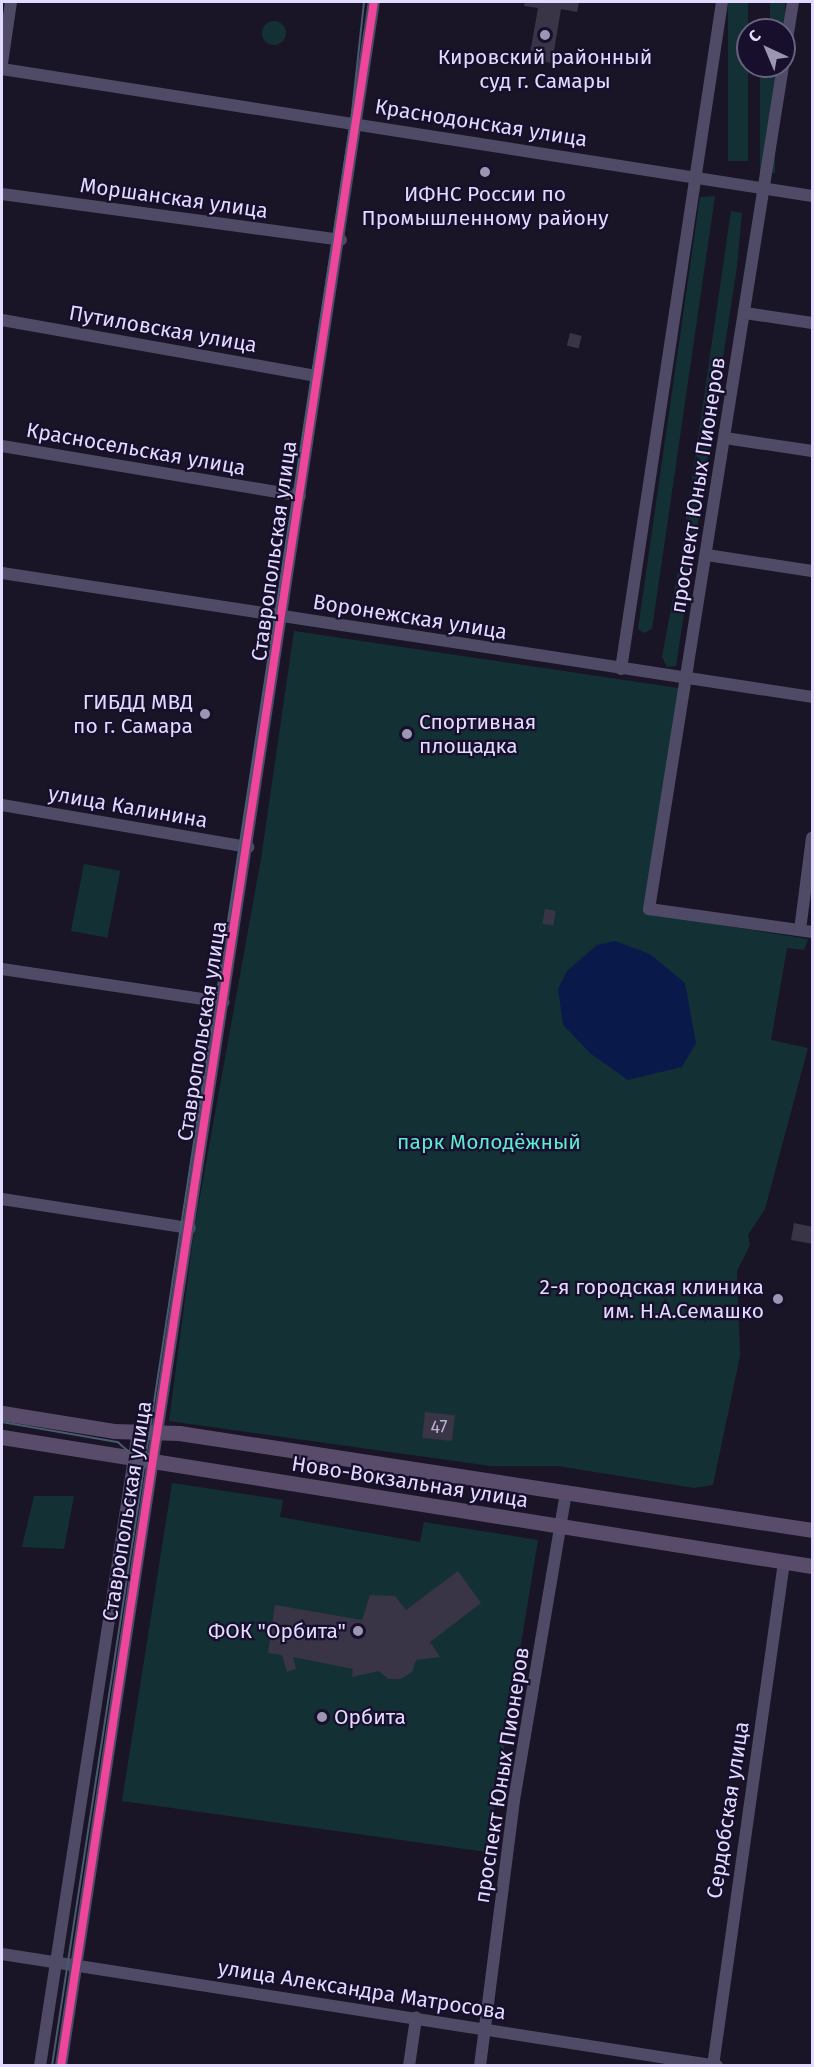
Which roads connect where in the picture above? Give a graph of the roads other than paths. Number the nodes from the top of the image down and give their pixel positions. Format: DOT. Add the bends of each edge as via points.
graph roads {
  1 [pos="11,2"];
  2 [pos="374,2"];
  3 [pos="722,2"];
  4 [pos="793,2"];
  5 [pos="790,18"];
  6 [pos="2,63"];
  7 [pos="2,69"];
  8 [pos="781,78"];
  9 [pos="358,123"];
  10 [pos="695,177"];
  11 [pos="764,189"];
  12 [pos="2,194"];
  13 [pos="813,196"];
  14 [pos="341,240"];
  15 [pos="745,313"];
  16 [pos="2,320"];
  17 [pos="813,323"];
  18 [pos="317,376"];
  19 [pos="725,438"];
  20 [pos="2,446"];
  21 [pos="813,451"];
  22 [pos="300,496"];
  23 [pos="707,555"];
  24 [pos="813,571"];
  25 [pos="2,573"];
  26 [pos="283,617"];
  27 [pos="621,669"];
  28 [pos="688,679"];
  29 [pos="813,697"];
  30 [pos="2,804"];
  31 [pos="813,838"];
  32 [pos="248,847"];
  33 [pos="800,930"];
  34 [pos="813,932"];
  35 [pos="2,969"];
  36 [pos="224,1002"];
  37 [pos="2,1199"];
  38 [pos="190,1228"];
  39 [pos="2,1413"];
  40 [pos="138,1432"];
  41 [pos="157,1432"];
  42 [pos="2,1437"];
  43 [pos="134,1459"];
  44 [pos="153,1463"];
  45 [pos="566,1491"];
  46 [pos="562,1526"];
  47 [pos="813,1530"];
  48 [pos="784,1562"];
  49 [pos="813,1566"];
  50 [pos="2,1954"];
  51 [pos="57,1962"];
  52 [pos="77,1966"];
  53 [pos="417,2018"];
  54 [pos="485,2028"];
  55 [pos="715,2065"];
  56 [pos="40,2066"];
  57 [pos="61,2066"];
  58 [pos="408,2066"];
  59 [pos="480,2066"];
  1 -- 6 [label="street"];
  2 -- 9 [label="street, Ставропольская улица"];
  3 -- 10 [label="street"];
  4 -- 5 [label="street"];
  7 -- 9 [label="street, Краснодонская улица"];
  8 -- 11 [label="street, проспект Юных Пионеров"];
  9 -- 10 [label="street, Краснодонская улица"];
  9 -- 14 [label="street, Ставропольская улица"];
  10 -- 11 [label="street, Краснодонская улица"];
  10 -- 27 [label="street"];
  11 -- 13 [label="street, Краснодонская улица"];
  11 -- 15 [label="street, проспект Юных Пионеров"];
  12 -- 14 [label="street, Моршанская улица"];
  14 -- 18 [label="street, Ставропольская улица"];
  15 -- 17 [label="street"];
  15 -- 19 [label="street, проспект Юных Пионеров"];
  16 -- 18 [label="street, Путиловская улица"];
  18 -- 22 [label="street, Ставропольская улица"];
  19 -- 21 [label="street"];
  19 -- 23 [label="street, проспект Юных Пионеров"];
  20 -- 22 [label="street, Красносельская улица"];
  22 -- 26 [label="street, Ставропольская улица"];
  23 -- 24 [label="street"];
  23 -- 28 [label="street, проспект Юных Пионеров"];
  25 -- 26 [label="street, Воронежская улица"];
  26 -- 27 [label="street, Воронежская улица"];
  26 -- 32 [label="street, Ставропольская улица"];
  27 -- 28 [label="street, Воронежская улица"];
  28 -- 29 [label="street, Воронежская улица"];
  28 -- 33 [label="street, проспект Юных Пионеров" via="649,909"];
  30 -- 32 [label="street, улица Калинина"];
  31 -- 33 [label="street"];
  32 -- 36 [label="street, Ставропольская улица"];
  33 -- 34 [label="street"];
  35 -- 36 [label="street"];
  36 -- 38 [label="street, Ставропольская улица"];
  37 -- 38 [label="street"];
  38 -- 41 [label="street, Ставропольская улица"];
  39 -- 40 [label="main road, Ново-Вокзальная улица"];
  40 -- 41 [label="main road, Ново-Вокзальная улица"];
  40 -- 43 [label="street, Ставропольская улица"];
  41 -- 44 [label="street, Ставропольская улица"];
  41 -- 45 [label="main road, Ново-Вокзальная улица"];
  42 -- 43 [label="main road, Ново-Вокзальная улица"];
  43 -- 44 [label="main road, Ново-Вокзальная улица"];
  43 -- 51 [label="street, Ставропольская улица"];
  44 -- 46 [label="main road, Ново-Вокзальная улица"];
  44 -- 52 [label="street, Ставропольская улица"];
  45 -- 46 [label="street, проспект Юных Пионеров"];
  45 -- 47 [label="main road, Ново-Вокзальная улица"];
  46 -- 48 [label="main road, Ново-Вокзальная улица"];
  46 -- 54 [label="street, проспект Юных Пионеров" via="514,1800"];
  48 -- 49 [label="main road, Ново-Вокзальная улица"];
  48 -- 55 [label="street, Сердобская улица"];
  50 -- 51 [label="street, улица Александра Матросова"];
  51 -- 52 [label="street, улица Александра Матросова"];
  51 -- 56 [label="street, Ставропольская улица"];
  52 -- 53 [label="street, улица Александра Матросова"];
  52 -- 57 [label="street, Ставропольская улица"];
  53 -- 54 [label="street, улица Александра Матросова"];
  53 -- 58 [label="street"];
  54 -- 55 [label="street, улица Александра Матросова"];
  54 -- 59 [label="street, проспект Юных Пионеров"];
}
